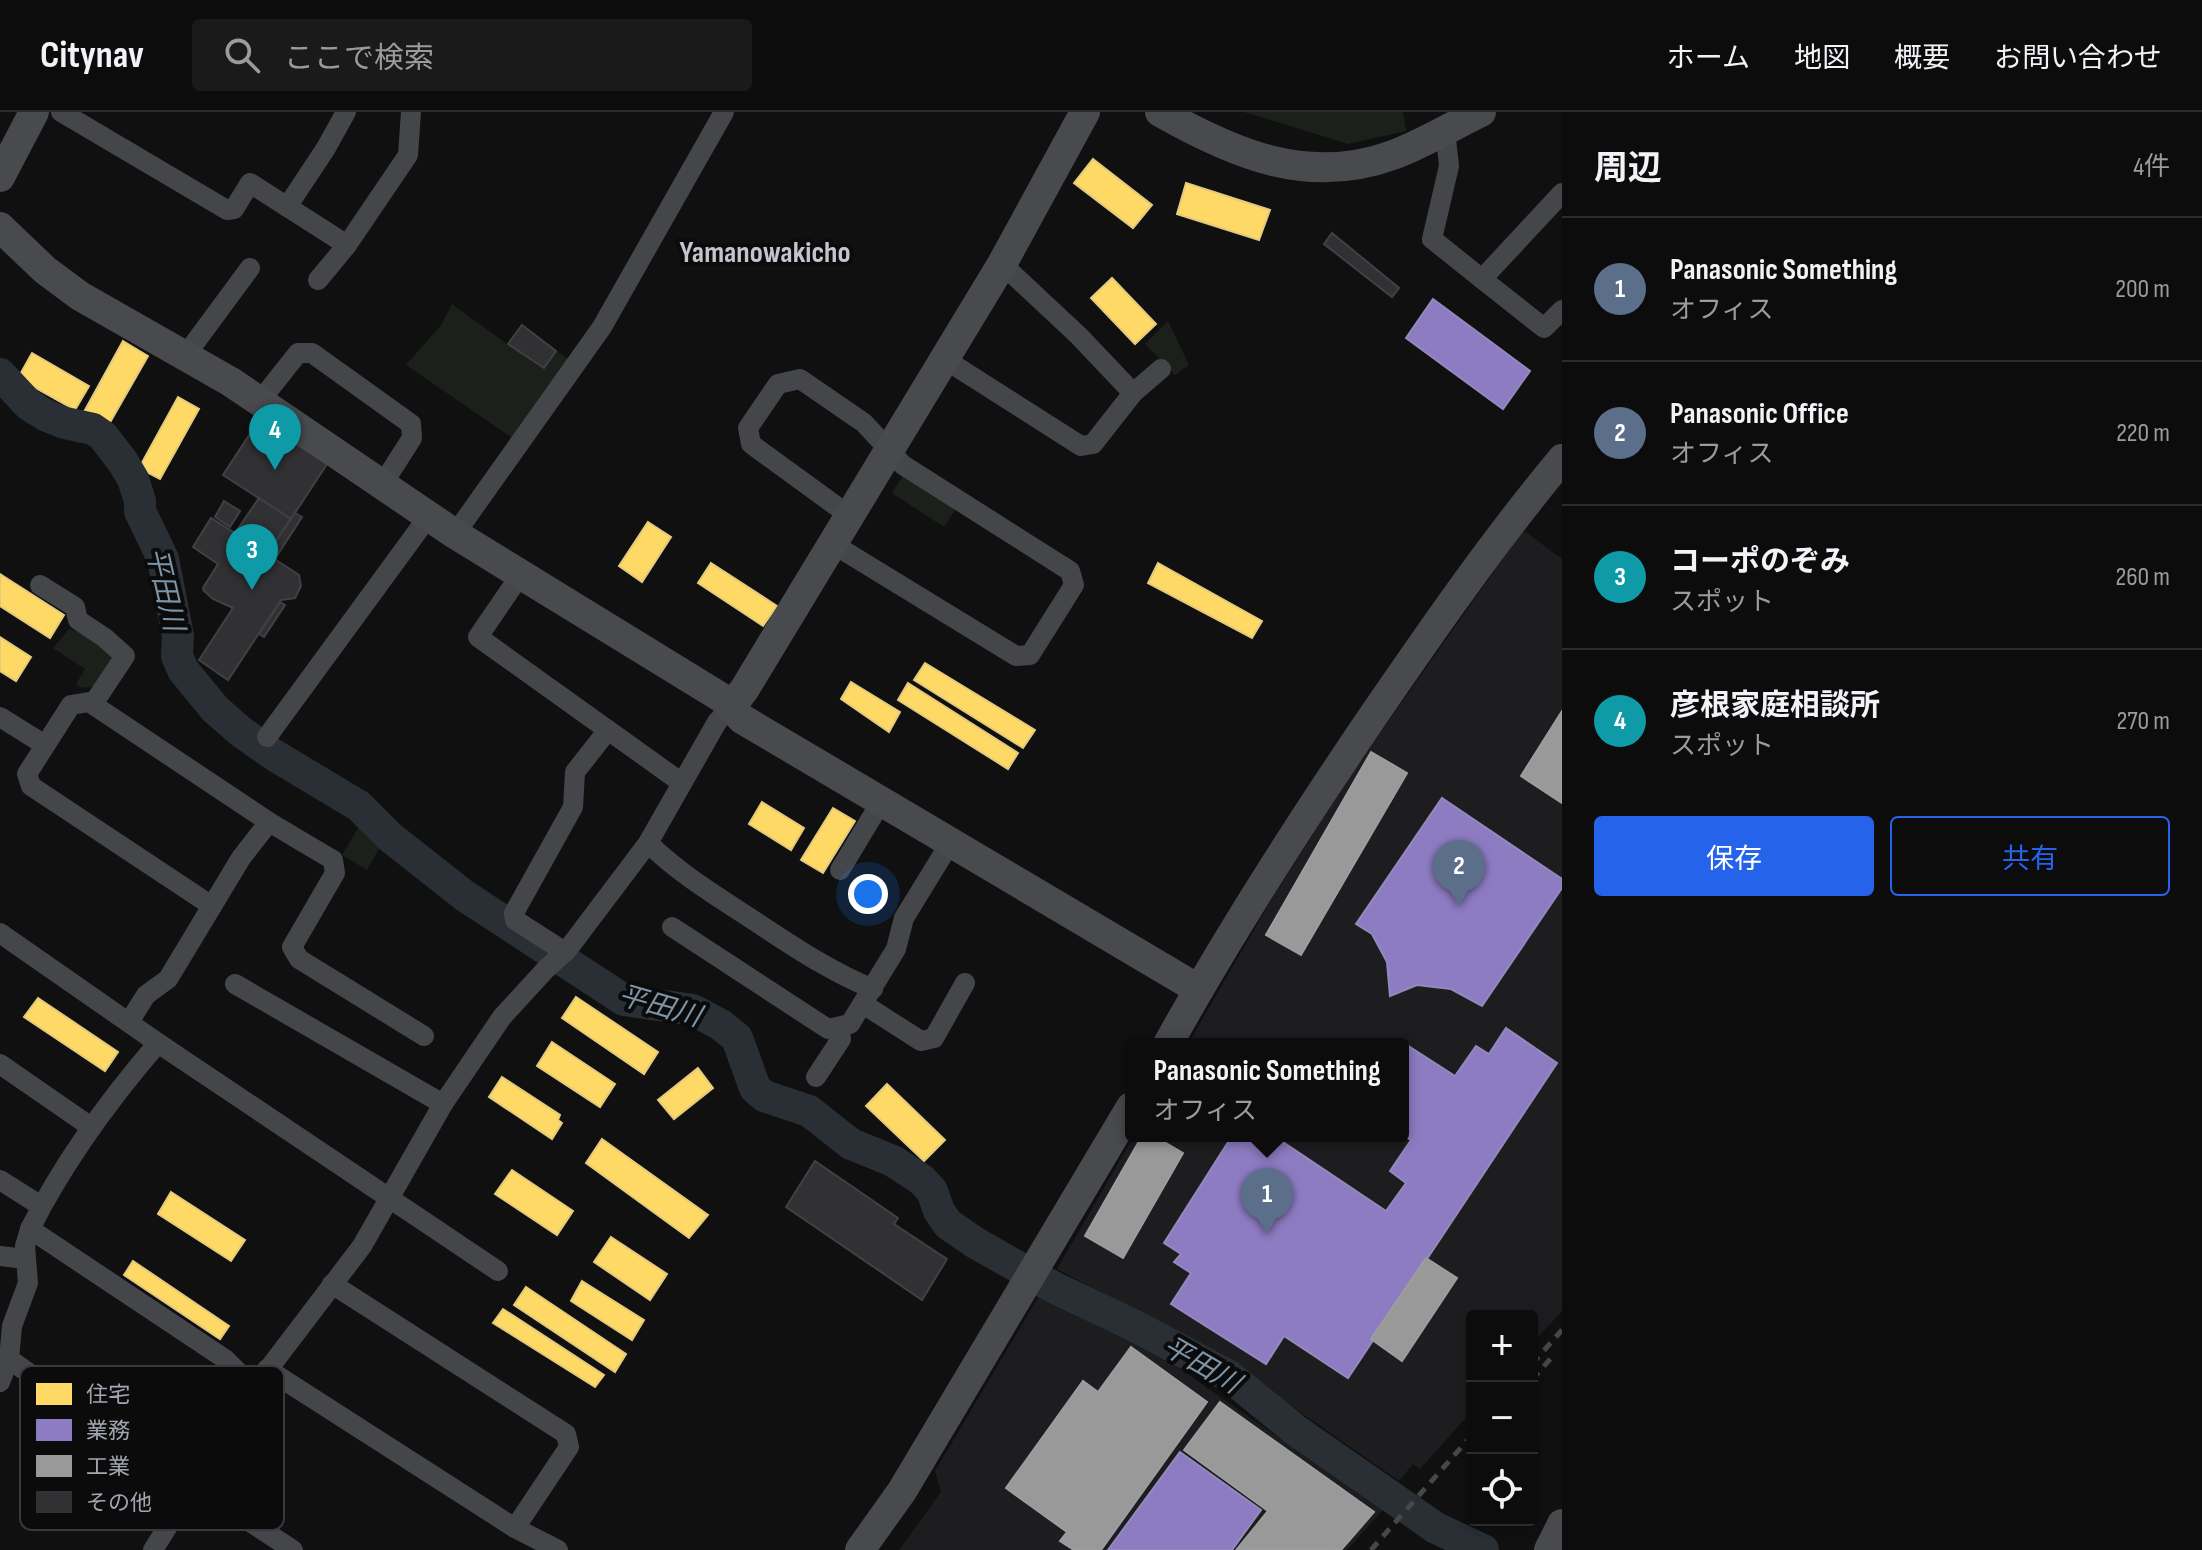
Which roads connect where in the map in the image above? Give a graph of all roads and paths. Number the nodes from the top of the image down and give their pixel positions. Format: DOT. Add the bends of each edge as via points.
graph roads {
  1 [pos="34,112"];
  2 [pos="61,112"];
  3 [pos="346,112"];
  4 [pos="411,112"];
  5 [pos="724,112"];
  6 [pos="1085,112"];
  7 [pos="1160,112"];
  8 [pos="1481,112"];
  9 [pos="1445,130"];
  10 [pos="0,177"];
  11 [pos="1562,193"];
  12 [pos="287,207"];
  13 [pos="0,227"];
  14 [pos="347,245"];
  15 [pos="1002,264"];
  16 [pos="250,268"];
  17 [pos="1482,279"];
  18 [pos="318,280"];
  19 [pos="1562,310"];
  20 [pos="185,356"];
  21 [pos="946,360"];
  22 [pos="1161,369"];
  23 [pos="1133,393"];
  24 [pos="260,401"];
  25 [pos="890,452"];
  26 [pos="1562,459"];
  27 [pos="382,485"];
  28 [pos="850,516"];
  29 [pos="428,517"];
  30 [pos="455,534"];
  31 [pos="833,544"];
  32 [pos="521,574"];
  33 [pos="40,585"];
  34 [pos="93,704"];
  35 [pos="731,706"];
  36 [pos="0,717"];
  37 [pos="608,730"];
  38 [pos="267,737"];
  39 [pos="45,745"];
  40 [pos="682,783"];
  41 [pos="881,802"];
  42 [pos="269,822"];
  43 [pos="648,843"];
  44 [pos="950,843"];
  45 [pos="840,870"];
  46 [pos="212,906"];
  47 [pos="672,927"];
  48 [pos="0,933"];
  49 [pos="559,956"];
  50 [pos="965,983"];
  51 [pos="235,984"];
  52 [pos="1198,989"];
  53 [pos="868,996"];
  54 [pos="129,1022"];
  55 [pos="839,1027"];
  56 [pos="424,1036"];
  57 [pos="1171,1038"];
  58 [pos="158,1043"];
  59 [pos="0,1064"];
  60 [pos="816,1077"];
  61 [pos="443,1104"];
  62 [pos="1125,1117"];
  63 [pos="91,1127"];
  64 [pos="0,1180"];
  65 [pos="389,1198"];
  66 [pos="41,1206"];
  67 [pos="30,1229"];
  68 [pos="0,1256"];
  69 [pos="25,1259"];
  70 [pos="498,1271"];
  71 [pos="332,1284"];
  72 [pos="9,1359"];
  73 [pos="232,1366"];
  74 [pos="269,1366"];
  75 [pos="20,1367"];
  76 [pos="284,1380"];
  77 [pos="0,1382"];
  78 [pos="1562,1524"];
  79 [pos="515,1528"];
  80 [pos="166,1530"];
  81 [pos="262,1530"];
  82 [pos="153,1550"];
  83 [pos="293,1550"];
  84 [pos="558,1550"];
  85 [pos="860,1550"];
  86 [pos="1549,1550"];
  1 -- 10 [label="street"];
  2 -- 12 [label="street" via="227,210 234,209 250,183"];
  3 -- 12 [label="street"];
  4 -- 14 [label="street" via="408,155"];
  5 -- 30 [label="street" via="602,327"];
  6 -- 15 [label="street"];
  7 -- 9 [label="street" via="1243,154 1322,167 1393,155"];
  8 -- 9 [label="street"];
  9 -- 17 [label="street" via="1449,166 1432,239"];
  11 -- 17 [label="street"];
  12 -- 14 [label="street"];
  13 -- 20 [label="street" via="80,296"];
  14 -- 18 [label="street"];
  15 -- 21 [label="street"];
  15 -- 23 [label="street"];
  16 -- 20 [label="street"];
  17 -- 19 [label="street" via="1544,328"];
  20 -- 24 [label="street"];
  21 -- 23 [label="street" via="1081,446 1093,444"];
  21 -- 25 [label="street"];
  22 -- 23 [label="street"];
  24 -- 27 [label="street"];
  24 -- 27 [label="street" via="298,353 312,353 411,424 412,438"];
  25 -- 28 [label="street"];
  25 -- 28 [label="street" via="864,423 800,379 778,384 748,428 751,444"];
  25 -- 31 [label="street" via="1070,571 1074,585 1030,655 1016,656"];
  26 -- 52 [label="street" via="1383,701 1296,829"];
  27 -- 29 [label="street"];
  28 -- 31 [label="street"];
  29 -- 30 [label="street"];
  29 -- 38 [label="street"];
  30 -- 32 [label="street"];
  31 -- 35 [label="street"];
  32 -- 35 [label="street"];
  32 -- 37 [label="street" via="478,637"];
  33 -- 34 [label="street" via="75,607 78,620 125,656"];
  34 -- 39 [label="street" via="71,705"];
  34 -- 42 [label="street"];
  35 -- 40 [label="street"];
  35 -- 41 [label="street" via="742,719"];
  36 -- 39 [label="street"];
  37 -- 40 [label="street"];
  37 -- 49 [label="street" via="575,772 573,807 514,913 515,920"];
  39 -- 46 [label="street" via="27,774 31,786"];
  40 -- 43 [label="street"];
  41 -- 44 [label="street"];
  41 -- 45 [label="street"];
  42 -- 46 [label="street"];
  42 -- 56 [label="street" via="333,860 335,873 292,947 299,959 404,1016"];
  43 -- 49 [label="street"];
  43 -- 53 [label="street" via="675,869"];
  44 -- 52 [label="street"];
  44 -- 53 [label="street" via="904,918 896,949"];
  46 -- 54 [label="street" via="168,979 146,995"];
  47 -- 55 [label="street" via="828,1029"];
  48 -- 54 [label="street"];
  49 -- 61 [label="street" via="502,1017"];
  50 -- 53 [label="street" via="934,1038 921,1041"];
  51 -- 61 [label="street"];
  52 -- 57 [label="street"];
  53 -- 55 [label="street" via="850,1024"];
  54 -- 58 [label="street"];
  55 -- 60 [label="street" via="841,1039"];
  58 -- 63 [label="street"];
  58 -- 65 [label="street"];
  59 -- 63 [label="street"];
  61 -- 65 [label="street"];
  62 -- 85 [label="street" via="902,1491"];
  63 -- 66 [label="street"];
  64 -- 66 [label="street"];
  65 -- 70 [label="street"];
  65 -- 71 [label="street" via="362,1246"];
  66 -- 67 [label="street"];
  67 -- 69 [label="street"];
  67 -- 73 [label="street"];
  68 -- 69 [label="street"];
  69 -- 72 [label="street" via="28,1283 12,1326"];
  71 -- 74 [label="street"];
  71 -- 79 [label="street" via="566,1434 569,1447"];
  72 -- 75 [label="street"];
  72 -- 77 [label="street"];
  76 -- 79 [label="street"];
  78 -- 86 [label="street"];
  79 -- 84 [label="street"];
  80 -- 82 [label="street"];
  81 -- 83 [label="street"];
}
